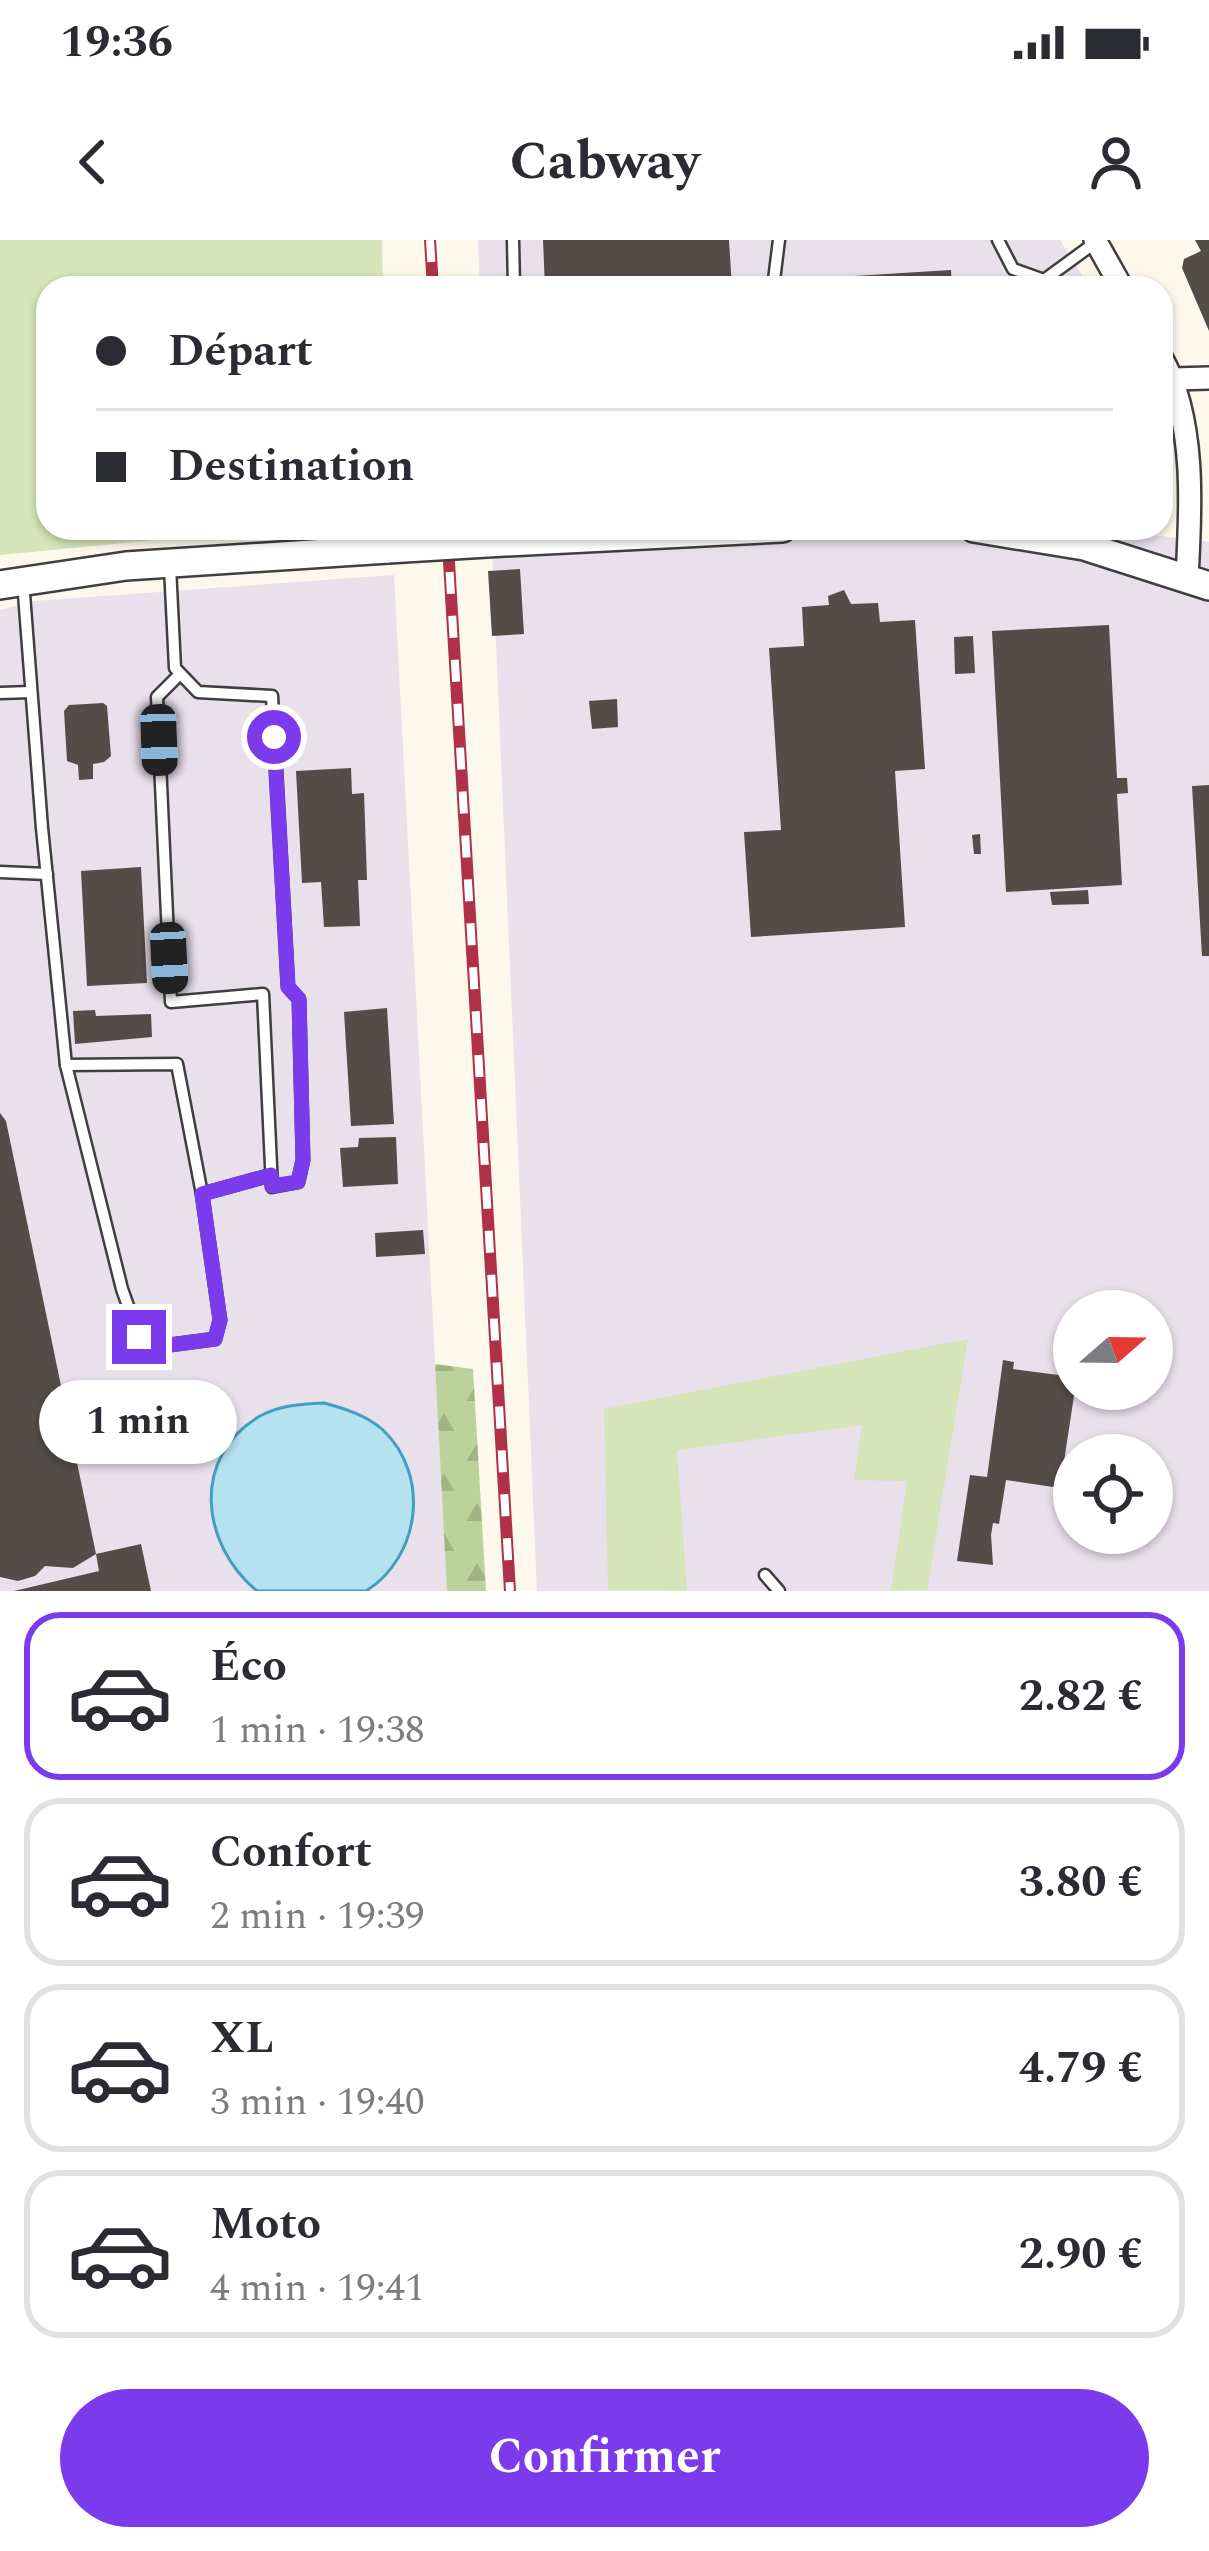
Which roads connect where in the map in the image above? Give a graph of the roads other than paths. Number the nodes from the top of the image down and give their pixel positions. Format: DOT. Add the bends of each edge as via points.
graph roads {
  1 [pos="513,240"];
  2 [pos="778,240"];
  3 [pos="998,240"];
  4 [pos="1095,241"];
  5 [pos="514,276"];
  6 [pos="774,276"];
  7 [pos="1034,276"];
  8 [pos="1049,276"];
  9 [pos="1115,276"];
  10 [pos="1209,378"];
  11 [pos="1173,379"];
  12 [pos="546,540"];
  13 [pos="1043,540"];
  14 [pos="170,563"];
  15 [pos="1198,582"];
  16 [pos="12,583"];
  17 [pos="180,674"];
  18 [pos="31,692"];
  19 [pos="0,693"];
  20 [pos="0,872"];
  21 [pos="46,874"];
  22 [pos="66,1065"];
  23 [pos="271,1175"];
  24 [pos="202,1194"];
  25 [pos="765,1575"];
  26 [pos="779,1591"];
  1 -- 5 [label="lane"];
  2 -- 6 [label="lane"];
  3 -- 7 [label="lane" via="1013,268"];
  4 -- 8 [label="lane"];
  4 -- 9 [label="street"];
  10 -- 11 [label="street"];
  11 -- 15 [label="street"];
  12 -- 14 [label="street, bridge"];
  13 -- 15 [label="street"];
  14 -- 16 [label="street"];
  14 -- 17 [label="lane"];
  16 -- 18 [label="lane"];
  17 -- 23 [label="lane" via="157,697 171,1002 263,994"];
  17 -- 23 [label="lane" via="197,692 272,696 288,987 299,999 303,1160 298,1182 272,1186"];
  18 -- 19 [label="lane"];
  18 -- 21 [label="lane"];
  20 -- 21 [label="lane"];
  21 -- 22 [label="lane"];
  22 -- 24 [label="lane" via="176,1064"];
  22 -- 24 [label="lane" via="122,1289 139,1337 162,1346 215,1339 220,1320"];
  23 -- 24 [label="lane"];
  25 -- 26 [label="lane"];
}
